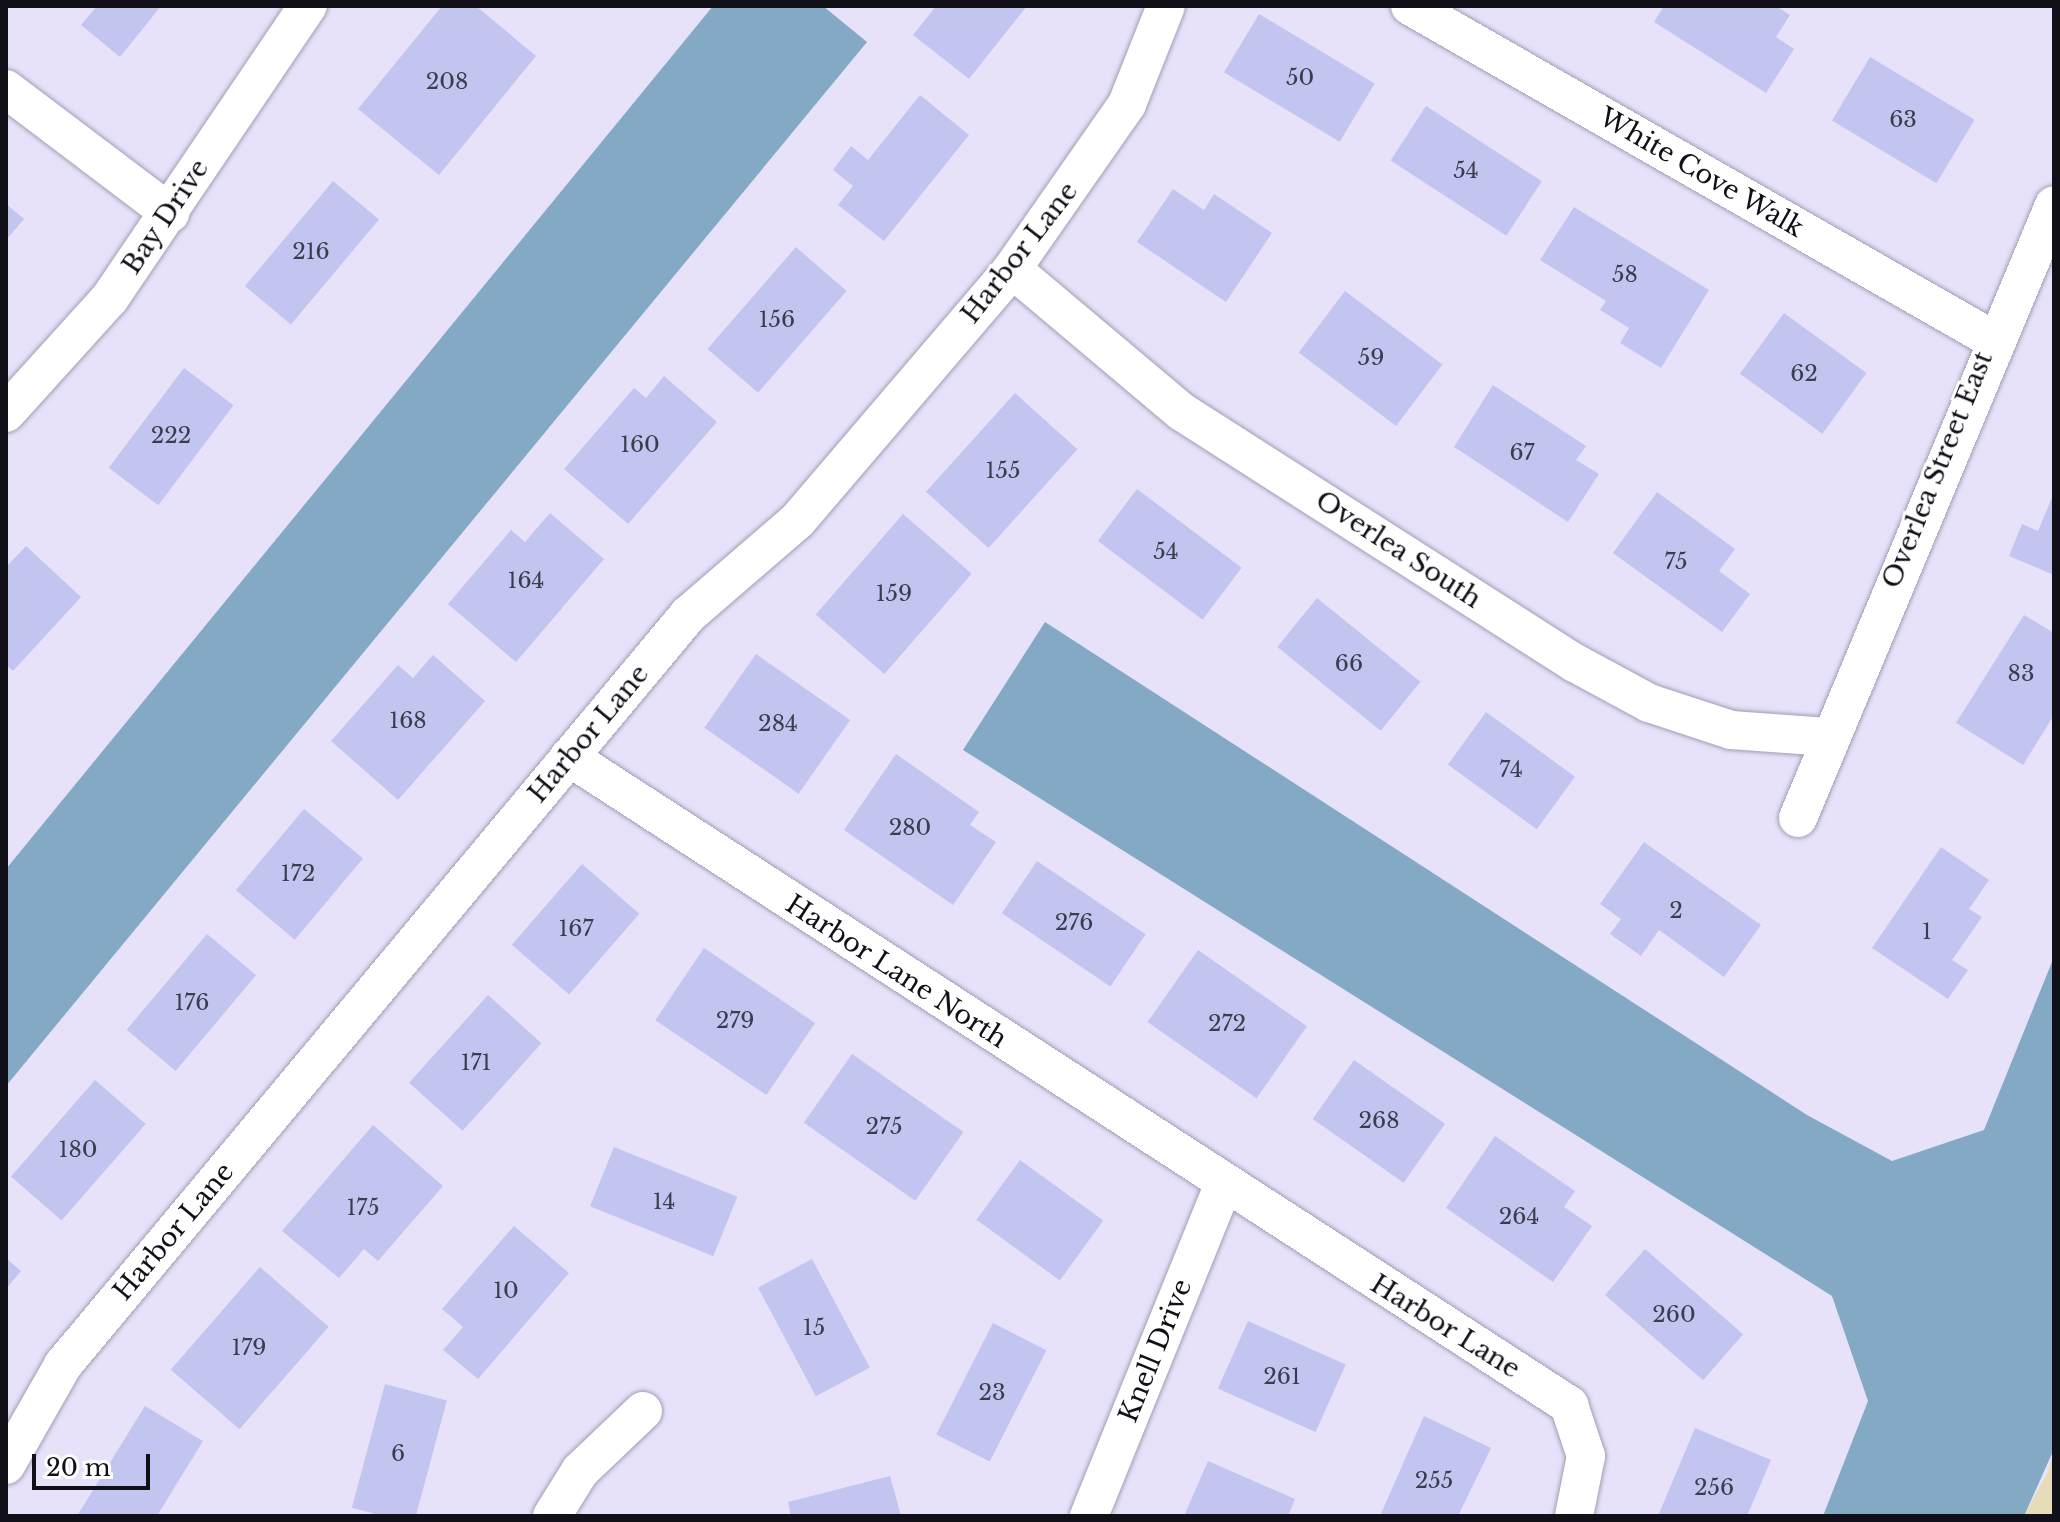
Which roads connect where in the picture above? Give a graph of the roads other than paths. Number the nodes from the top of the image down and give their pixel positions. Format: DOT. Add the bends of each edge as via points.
graph roads {
  1 [pos="308,6"];
  2 [pos="1166,6"];
  3 [pos="1410,6"];
  4 [pos="6,89"];
  5 [pos="2054,205"];
  6 [pos="170,213"];
  7 [pos="1012,269"];
  8 [pos="1992,339"];
  9 [pos="6,413"];
  10 [pos="1828,737"];
  11 [pos="569,757"];
  12 [pos="1798,818"];
  13 [pos="1223,1186"];
  14 [pos="643,1411"];
  15 [pos="6,1465"];
  16 [pos="552,1516"];
  17 [pos="1089,1516"];
  18 [pos="1574,1516"];
  1 -- 6 [label="street, Bay Drive"];
  2 -- 7 [label="street, Harbor Lane" via="1127,104"];
  3 -- 8 [label="street, White Cove Walk"];
  4 -- 6 [label="street"];
  5 -- 8 [label="street, Overlea Street East"];
  6 -- 9 [label="street, Bay Drive" via="110,298"];
  7 -- 10 [label="street, Overlea South" via="1182,412 1575,663 1649,703 1731,730"];
  7 -- 11 [label="street, Harbor Lane" via="798,520 688,615"];
  8 -- 10 [label="street, Overlea Street East"];
  10 -- 12 [label="street, Overlea Street East"];
  11 -- 13 [label="street, Harbor Lane North"];
  11 -- 15 [label="street, Harbor Lane" via="63,1365"];
  13 -- 17 [label="street, Knell Drive"];
  13 -- 18 [label="street, Harbor Lane" via="1569,1405 1586,1456"];
  14 -- 16 [label="street" via="580,1471"];
}
